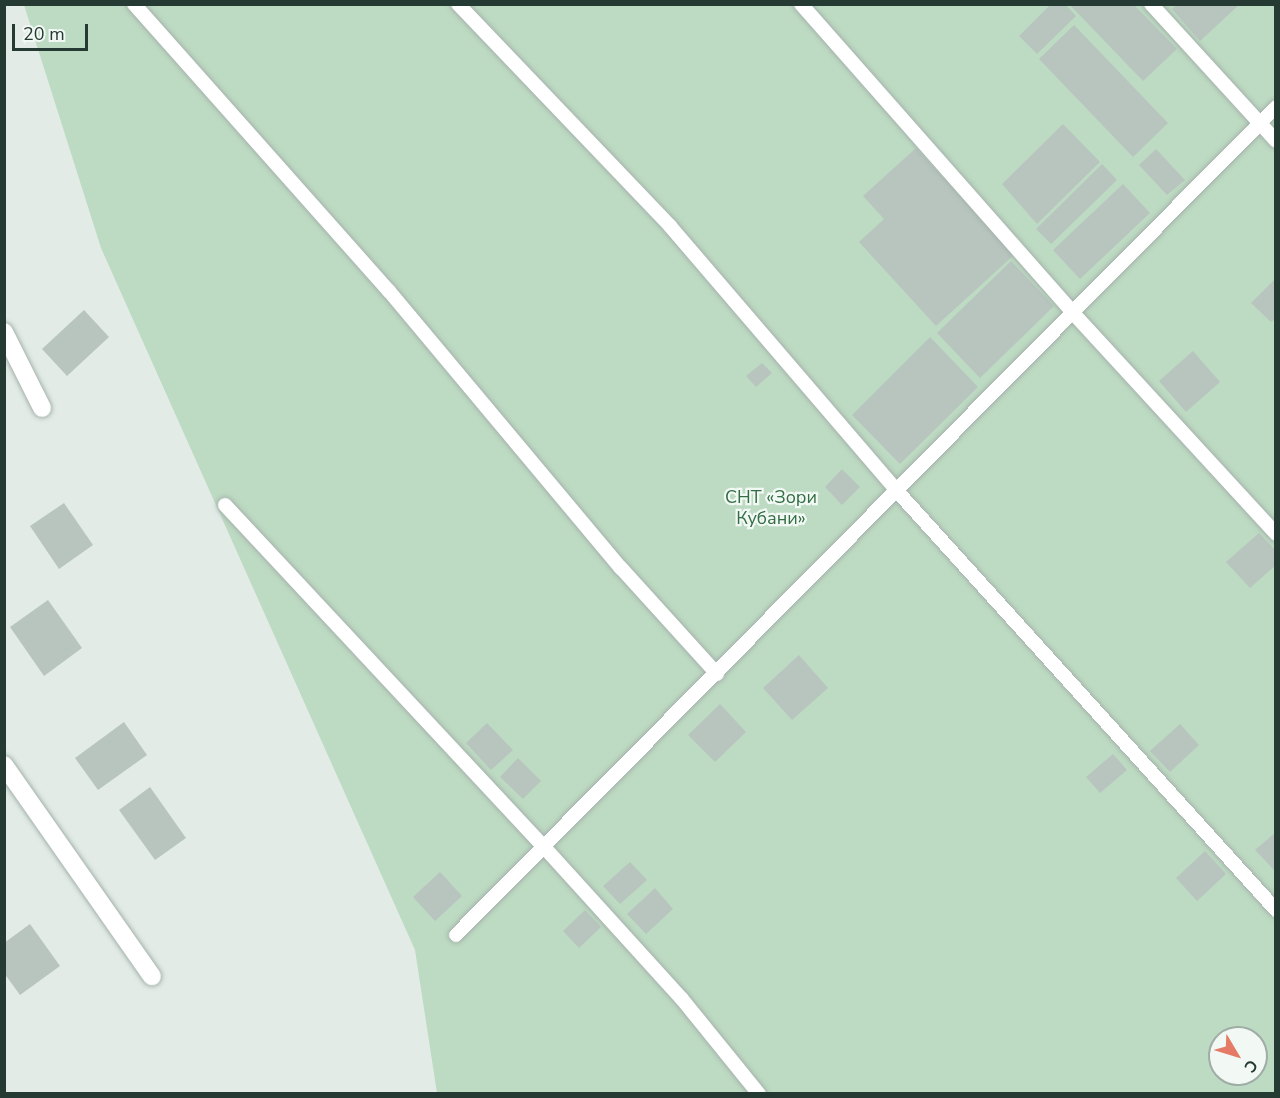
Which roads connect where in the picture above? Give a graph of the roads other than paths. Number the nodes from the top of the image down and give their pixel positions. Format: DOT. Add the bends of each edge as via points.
graph roads {
  1 [pos="134,4"];
  2 [pos="458,4"];
  3 [pos="801,4"];
  4 [pos="1151,4"];
  5 [pos="1275,107"];
  6 [pos="1260,123"];
  7 [pos="1275,141"];
  8 [pos="1072,313"];
  9 [pos="4,332"];
  10 [pos="42,408"];
  11 [pos="897,492"];
  12 [pos="225,506"];
  13 [pos="1275,534"];
  14 [pos="717,674"];
  15 [pos="4,765"];
  16 [pos="544,847"];
  17 [pos="1275,909"];
  18 [pos="456,935"];
  19 [pos="152,976"];
  20 [pos="759,1094"];
  1 -- 14 [label="lane" via="389,291 621,568"];
  2 -- 11 [label="lane" via="670,226"];
  3 -- 8 [label="lane"];
  4 -- 6 [label="lane"];
  5 -- 6 [label="lane"];
  6 -- 7 [label="lane"];
  6 -- 8 [label="lane"];
  8 -- 11 [label="lane"];
  8 -- 13 [label="lane"];
  9 -- 10 [label="street"];
  11 -- 14 [label="lane"];
  11 -- 17 [label="lane"];
  12 -- 16 [label="lane"];
  14 -- 16 [label="lane"];
  15 -- 19 [label="street"];
  16 -- 18 [label="lane"];
  16 -- 20 [label="lane" via="682,999"];
}
